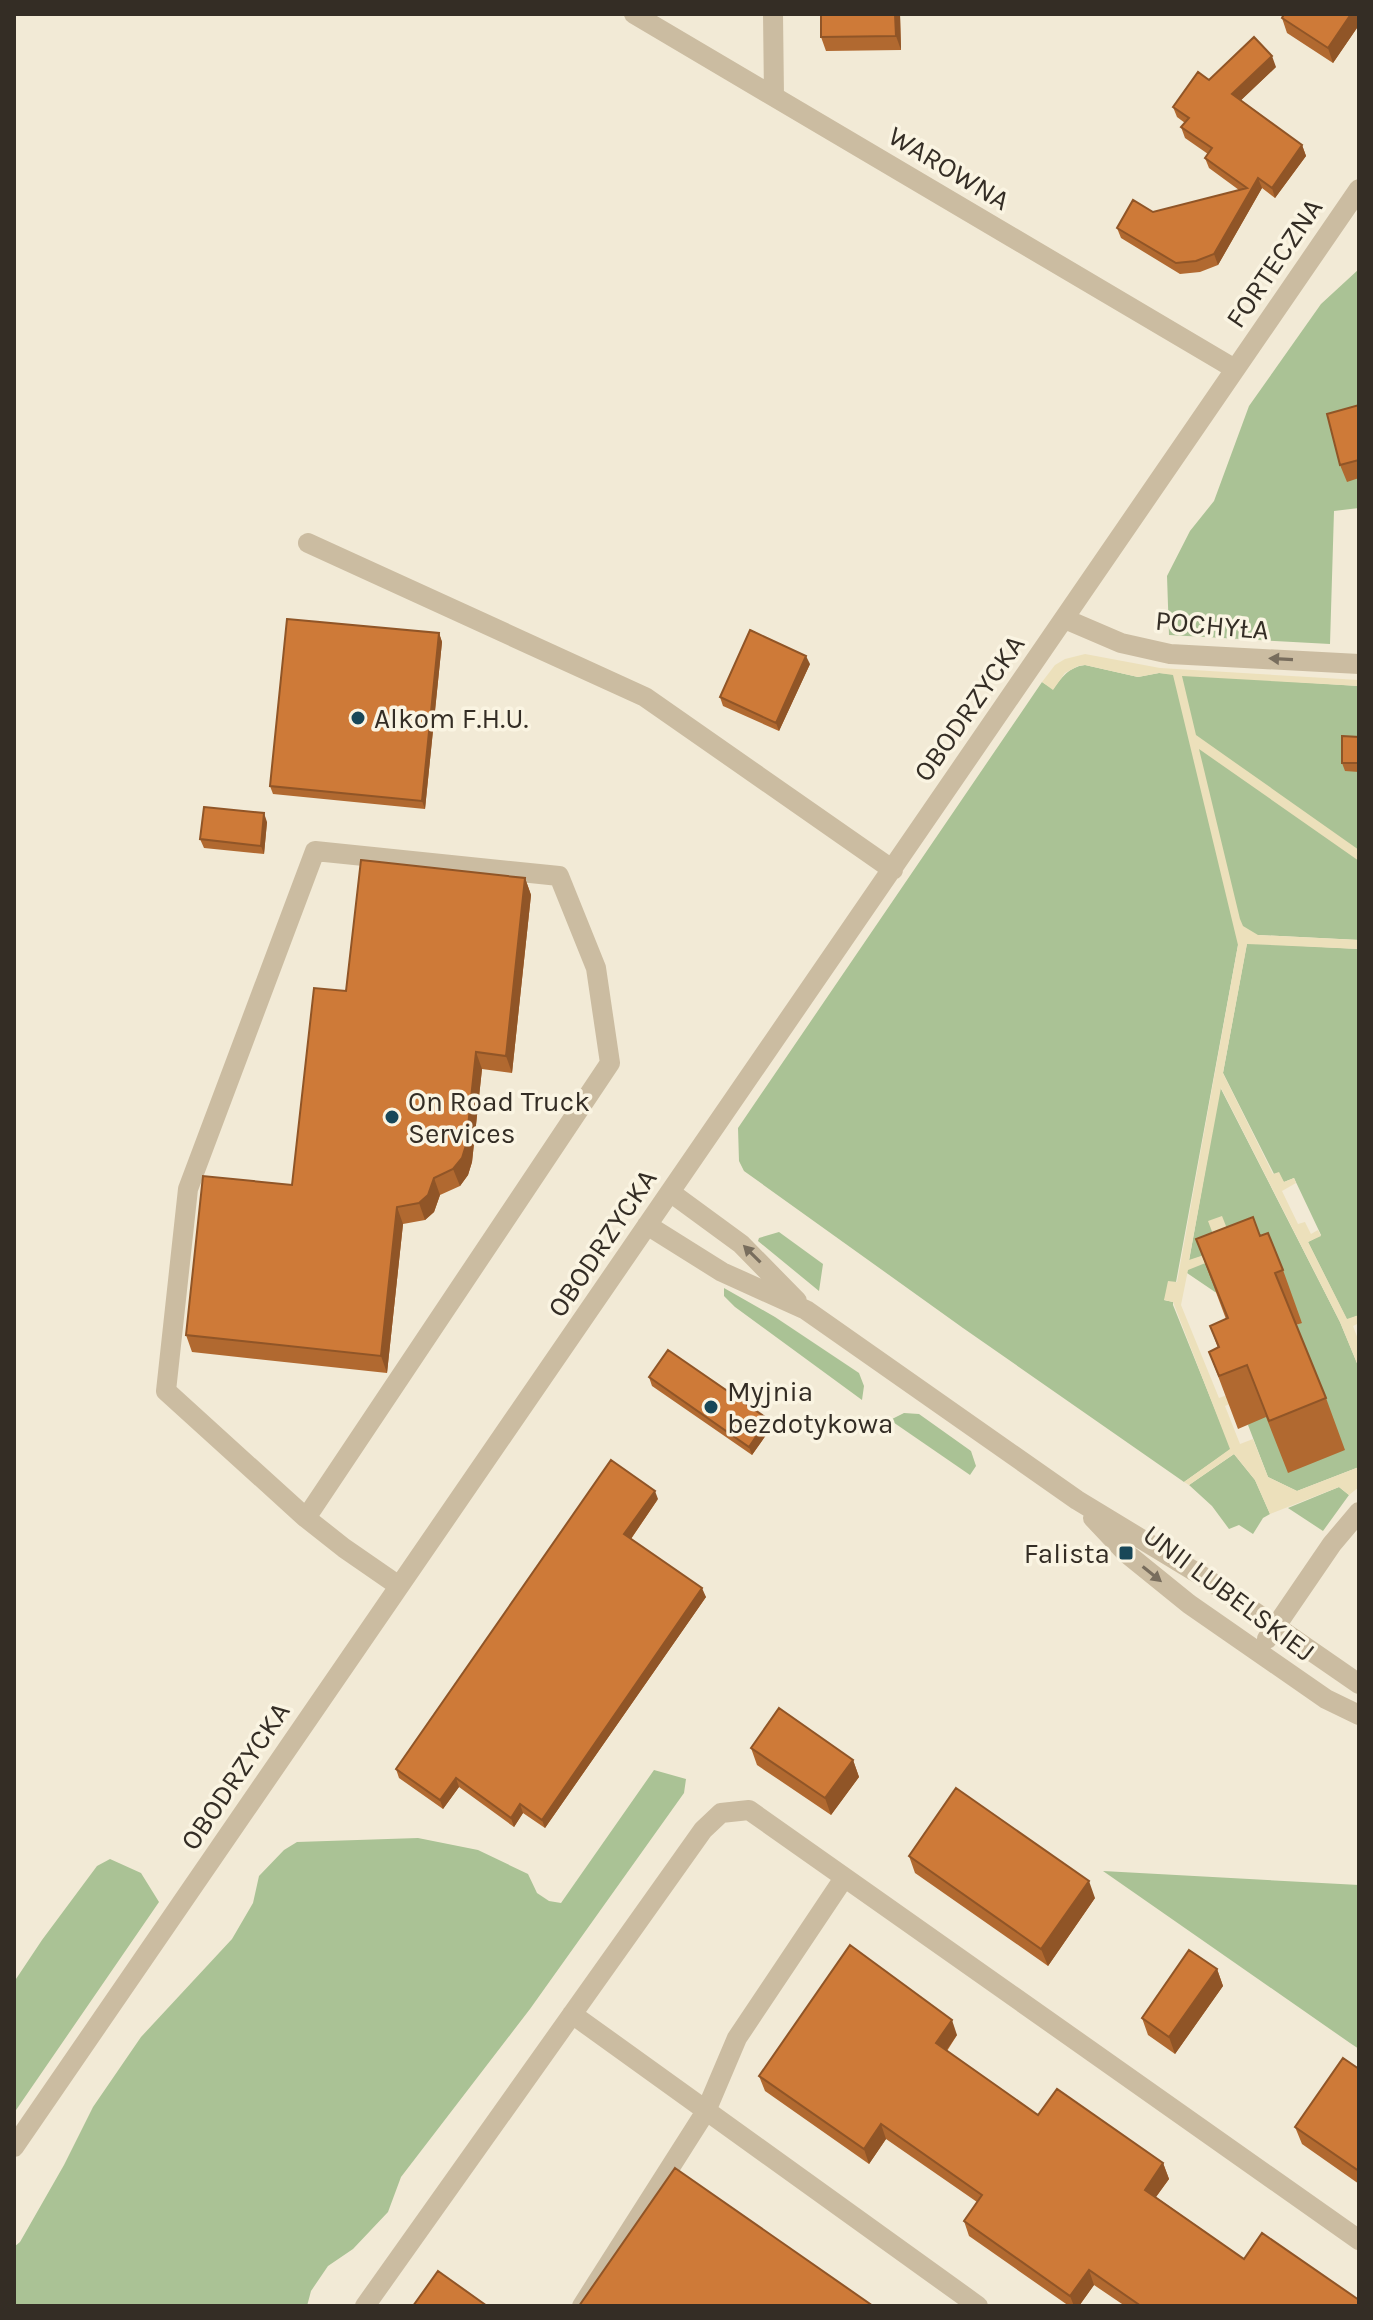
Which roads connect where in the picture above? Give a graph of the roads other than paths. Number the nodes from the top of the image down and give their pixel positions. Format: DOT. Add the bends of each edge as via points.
graph roads {
  1 [pos="634,14"];
  2 [pos="773,14"];
  3 [pos="774,96"];
  4 [pos="1359,189"];
  5 [pos="1235,369"];
  6 [pos="308,543"];
  7 [pos="1065,619"];
  8 [pos="1359,664"];
  9 [pos="893,870"];
  10 [pos="670,1192"];
  11 [pos="647,1225"];
  12 [pos="806,1310"];
  13 [pos="1077,1500"];
  14 [pos="1359,1512"];
  15 [pos="306,1518"];
  16 [pos="399,1586"];
  17 [pos="1271,1633"];
  18 [pos="1359,1684"];
  19 [pos="1359,1715"];
  20 [pos="844,1878"];
  21 [pos="572,2014"];
  22 [pos="706,2111"];
  23 [pos="14,2147"];
  24 [pos="1359,2240"];
  25 [pos="365,2306"];
  26 [pos="582,2306"];
  27 [pos="978,2306"];
  1 -- 3 [label="street, WAROWNA"];
  2 -- 3 [label="street"];
  3 -- 5 [label="street, WAROWNA"];
  4 -- 5 [label="street, FORTECZNA"];
  5 -- 7 [label="street, OBODRZYCKA"];
  6 -- 9 [label="street" via="645,697"];
  8 -- 7 [label="street, POCHYŁA, one-way" via="1170,654 1121,643"];
  7 -- 9 [label="street, OBODRZYCKA"];
  9 -- 10 [label="street, OBODRZYCKA"];
  10 -- 11 [label="street, OBODRZYCKA"];
  12 -- 10 [label="street, UNII LUBELSKIEJ, one-way" via="741,1244"];
  11 -- 12 [label="street, UNII LUBELSKIEJ" via="722,1272"];
  11 -- 16 [label="street, OBODRZYCKA"];
  12 -- 13 [label="street, UNII LUBELSKIEJ"];
  13 -- 17 [label="street, UNII LUBELSKIEJ" via="1207,1579"];
  13 -- 19 [label="street, UNII LUBELSKIEJ, one-way" via="1126,1553 1189,1604 1326,1699"];
  14 -- 17 [label="street"];
  15 -- 15 [label="street" via="610,1063 596,968 559,876 315,851 188,1189 166,1391"];
  15 -- 16 [label="street"];
  16 -- 23 [label="street, OBODRZYCKA"];
  17 -- 18 [label="street, UNII LUBELSKIEJ"];
  20 -- 21 [label="street" via="749,1810 721,1813 703,1830"];
  20 -- 22 [label="street" via="737,2038"];
  20 -- 24 [label="street"];
  21 -- 22 [label="street"];
  21 -- 25 [label="street"];
  22 -- 26 [label="street"];
  22 -- 27 [label="street"];
}
